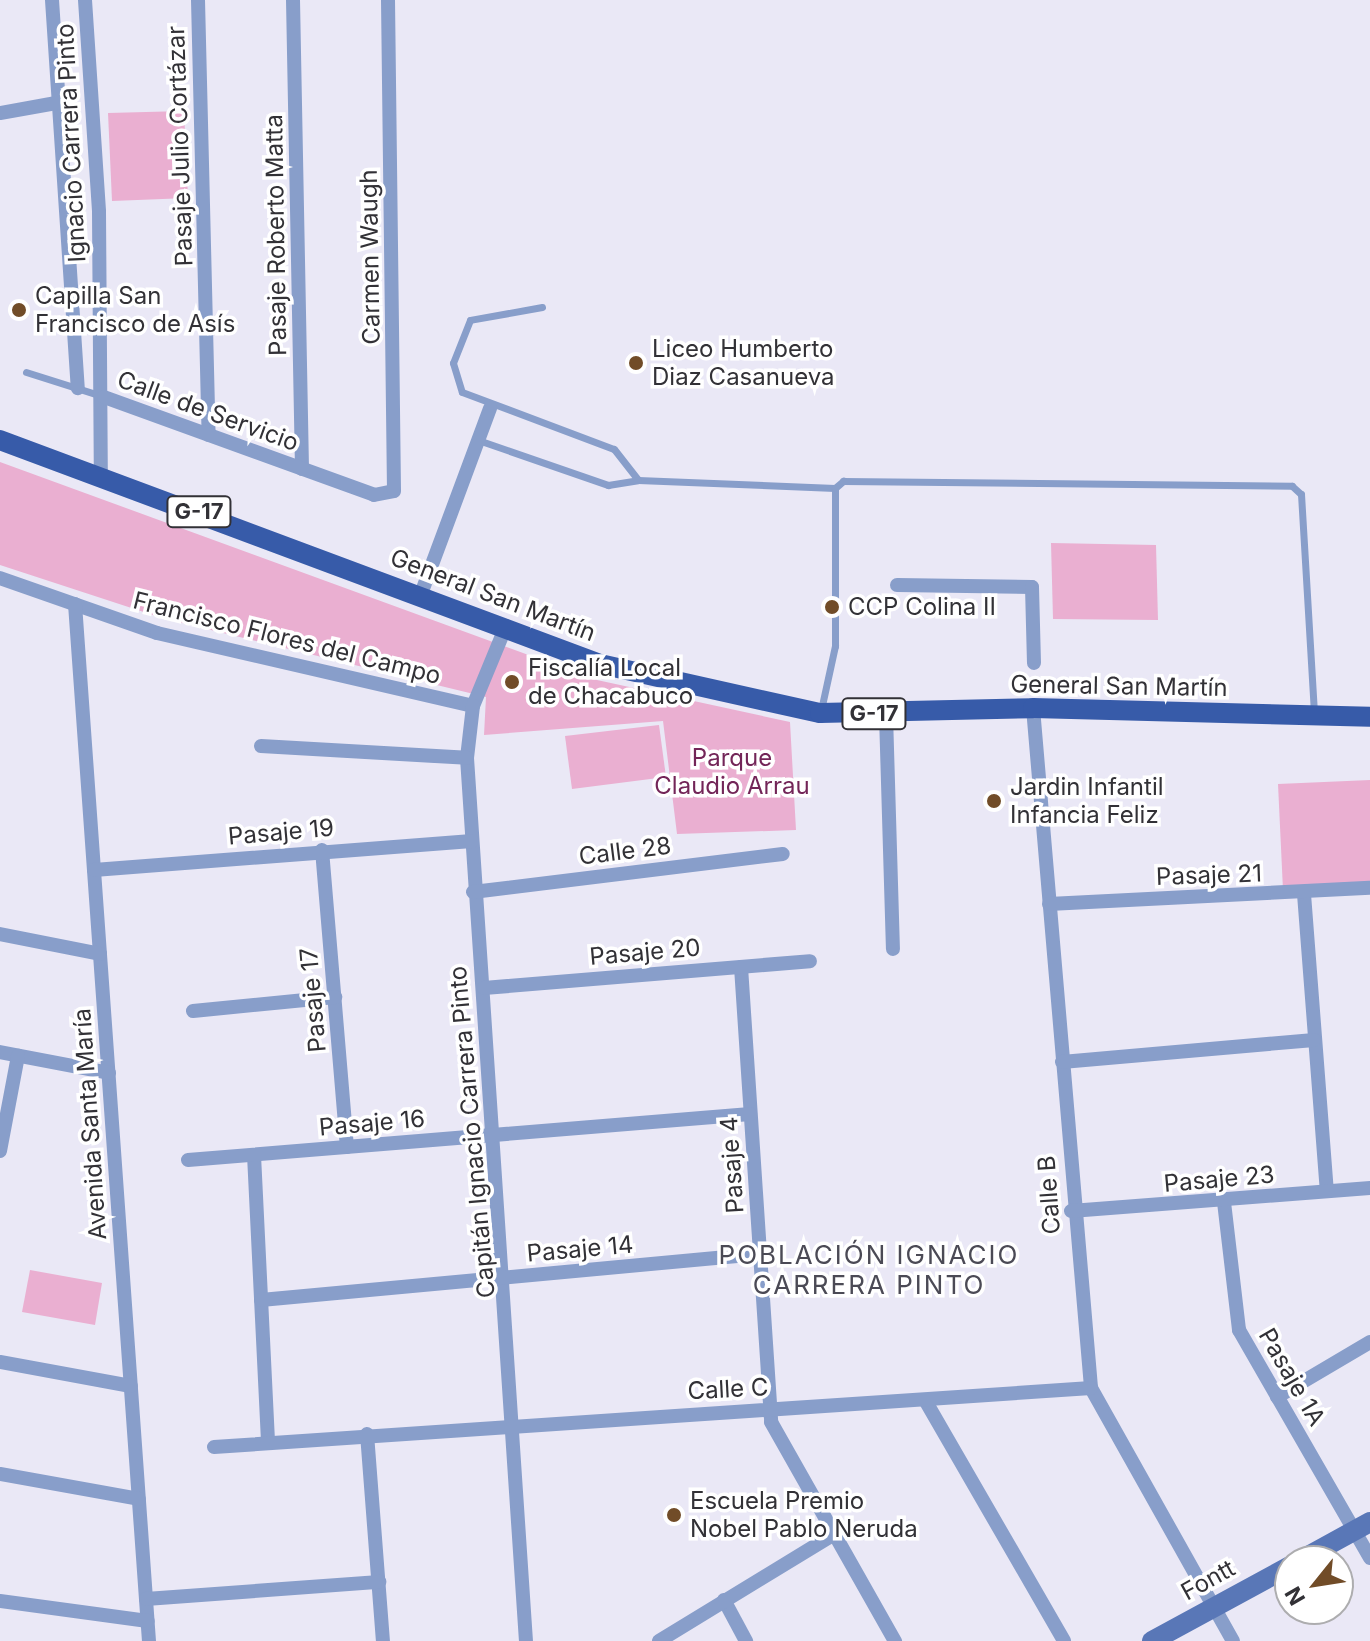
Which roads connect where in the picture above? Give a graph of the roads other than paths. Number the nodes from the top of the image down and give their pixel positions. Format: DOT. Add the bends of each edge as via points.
graph roads {
  1 [pos="52,0"];
  2 [pos="85,0"];
  3 [pos="198,0"];
  4 [pos="293,0"];
  5 [pos="388,0"];
  6 [pos="56,103"];
  7 [pos="0,113"];
  8 [pos="542,307"];
  9 [pos="26,372"];
  10 [pos="78,388"];
  11 [pos="104,397"];
  12 [pos="490,408"];
  13 [pos="209,435"];
  14 [pos="0,440"];
  15 [pos="478,440"];
  16 [pos="302,469"];
  17 [pos="101,476"];
  18 [pos="638,480"];
  19 [pos="835,488"];
  20 [pos="374,495"];
  21 [pos="0,578"];
  22 [pos="897,585"];
  23 [pos="421,594"];
  24 [pos="75,604"];
  25 [pos="506,626"];
  26 [pos="1034,663"];
  27 [pos="473,706"];
  28 [pos="1033,708"];
  29 [pos="820,713"];
  30 [pos="886,715"];
  31 [pos="1314,716"];
  32 [pos="1370,717"];
  33 [pos="261,746"];
  34 [pos="467,758"];
  35 [pos="472,841"];
  36 [pos="322,850"];
  37 [pos="783,854"];
  38 [pos="94,870"];
  39 [pos="1370,888"];
  40 [pos="473,892"];
  41 [pos="1304,894"];
  42 [pos="1049,904"];
  43 [pos="0,934"];
  44 [pos="893,949"];
  45 [pos="100,954"];
  46 [pos="810,961"];
  47 [pos="741,967"];
  48 [pos="484,988"];
  49 [pos="335,997"];
  50 [pos="193,1011"];
  51 [pos="1314,1040"];
  52 [pos="0,1052"];
  53 [pos="18,1056"];
  54 [pos="1062,1062"];
  55 [pos="109,1073"];
  56 [pos="750,1114"];
  57 [pos="497,1134"];
  58 [pos="347,1147"];
  59 [pos="0,1151"];
  60 [pos="254,1155"];
  61 [pos="188,1160"];
  62 [pos="1370,1188"];
  63 [pos="1327,1191"];
  64 [pos="1224,1202"];
  65 [pos="1071,1211"];
  66 [pos="759,1254"];
  67 [pos="506,1277"];
  68 [pos="261,1300"];
  69 [pos="1370,1342"];
  70 [pos="0,1362"];
  71 [pos="131,1386"];
  72 [pos="1091,1388"];
  73 [pos="1277,1397"];
  74 [pos="925,1400"];
  75 [pos="770,1408"];
  76 [pos="513,1424"];
  77 [pos="367,1434"];
  78 [pos="268,1442"];
  79 [pos="214,1447"];
  80 [pos="0,1474"];
  81 [pos="139,1499"];
  82 [pos="1362,1526"];
  83 [pos="834,1534"];
  84 [pos="1328,1545"];
  85 [pos="1370,1558"];
  86 [pos="1274,1575"];
  87 [pos="379,1582"];
  88 [pos="146,1599"];
  89 [pos="724,1600"];
  90 [pos="0,1601"];
  91 [pos="1214,1607"];
  92 [pos="148,1621"];
  93 [pos="149,1641"];
  94 [pos="383,1641"];
  95 [pos="526,1641"];
  96 [pos="659,1641"];
  97 [pos="746,1641"];
  98 [pos="895,1641"];
  99 [pos="1064,1641"];
  100 [pos="1152,1641"];
  101 [pos="1233,1641"];
  1 -- 6 [label="street"];
  2 -- 11 [label="street, Ignacio Carrera Pinto"];
  3 -- 13 [label="street, Pasaje Julio Cortázar"];
  4 -- 16 [label="street, Pasaje Roberto Matta"];
  5 -- 20 [label="street, Carmen Waugh" via="396,481 389,496"];
  6 -- 7 [label="street"];
  6 -- 10 [label="street"];
  8 -- 12 [label="lane" via="470,320 458,340 453,363 462,392"];
  9 -- 10 [label="lane, Calle de Servicio"];
  10 -- 11 [label="lane, Calle de Servicio"];
  11 -- 13 [label="street, Calle de Servicio"];
  11 -- 17 [label="street, Ignacio Carrera Pinto"];
  12 -- 15 [label="street"];
  12 -- 18 [label="lane" via="614,449"];
  13 -- 16 [label="street, Calle de Servicio"];
  14 -- 17 [label="main road, General San Martín / G-17"];
  15 -- 18 [label="lane" via="608,485"];
  15 -- 23 [label="street"];
  16 -- 20 [label="street, Calle de Servicio"];
  17 -- 23 [label="main road, General San Martín / G-17"];
  18 -- 19 [label="lane"];
  19 -- 29 [label="lane" via="835,646"];
  19 -- 31 [label="lane" via="843,481 1292,486 1301,494"];
  21 -- 24 [label="street, Francisco Flores del Campo"];
  22 -- 26 [label="street" via="1032,587"];
  23 -- 25 [label="main road, General San Martín / G-17"];
  24 -- 27 [label="street, Francisco Flores del Campo" via="157,633"];
  24 -- 38 [label="street, Avenida Santa María"];
  25 -- 27 [label="street, Capitán Ignacio Carrera Pinto"];
  25 -- 29 [label="main road, General San Martín / G-17" via="600,664"];
  27 -- 34 [label="street, Capitán Ignacio Carrera Pinto"];
  28 -- 30 [label="main road, General San Martín / G-17"];
  28 -- 31 [label="main road, General San Martín / G-17"];
  28 -- 42 [label="street, Calle B"];
  29 -- 30 [label="main road, General San Martín / G-17"];
  30 -- 44 [label="street"];
  31 -- 32 [label="main road, General San Martín / G-17"];
  33 -- 34 [label="street"];
  34 -- 35 [label="street, Capitán Ignacio Carrera Pinto"];
  35 -- 36 [label="street, Pasaje 19"];
  35 -- 40 [label="street, Capitán Ignacio Carrera Pinto"];
  36 -- 38 [label="street, Pasaje 19"];
  36 -- 49 [label="street, Pasaje 17"];
  37 -- 40 [label="street, Calle 28"];
  38 -- 45 [label="street, Avenida Santa María"];
  39 -- 41 [label="street, Pasaje 21"];
  40 -- 48 [label="street, Capitán Ignacio Carrera Pinto"];
  41 -- 42 [label="street, Pasaje 21"];
  41 -- 51 [label="street"];
  42 -- 54 [label="street, Calle B"];
  43 -- 45 [label="street"];
  45 -- 55 [label="street, Avenida Santa María"];
  46 -- 47 [label="street, Pasaje 20"];
  47 -- 48 [label="street, Pasaje 20"];
  47 -- 56 [label="street, Pasaje 4"];
  48 -- 57 [label="street, Capitán Ignacio Carrera Pinto"];
  49 -- 50 [label="street"];
  49 -- 58 [label="street, Pasaje 17"];
  51 -- 54 [label="street"];
  51 -- 63 [label="street"];
  52 -- 53 [label="street"];
  53 -- 55 [label="street"];
  53 -- 59 [label="street"];
  54 -- 65 [label="street, Calle B"];
  55 -- 71 [label="street, Avenida Santa María"];
  56 -- 57 [label="street, Pasaje 16"];
  56 -- 66 [label="street, Pasaje 4"];
  57 -- 58 [label="street, Pasaje 16"];
  57 -- 67 [label="street, Capitán Ignacio Carrera Pinto"];
  58 -- 60 [label="street, Pasaje 16"];
  60 -- 61 [label="street, Pasaje 16"];
  60 -- 68 [label="street"];
  62 -- 63 [label="street, Pasaje 23"];
  63 -- 64 [label="street, Pasaje 23"];
  64 -- 65 [label="street, Pasaje 23"];
  64 -- 73 [label="street, Pasaje 1A" via="1235,1317"];
  65 -- 72 [label="street, Calle B"];
  66 -- 67 [label="street, Pasaje 14"];
  66 -- 75 [label="street, Pasaje 4"];
  67 -- 68 [label="street, Pasaje 14"];
  67 -- 76 [label="street, Capitán Ignacio Carrera Pinto"];
  68 -- 78 [label="street"];
  69 -- 73 [label="street"];
  70 -- 71 [label="street"];
  71 -- 81 [label="street, Avenida Santa María"];
  72 -- 74 [label="street, Calle C"];
  72 -- 91 [label="street, Calle B"];
  73 -- 82 [label="street, Pasaje 1A"];
  74 -- 75 [label="street, Calle C"];
  74 -- 99 [label="street"];
  75 -- 76 [label="street, Calle C"];
  75 -- 83 [label="street"];
  76 -- 77 [label="street, Calle C"];
  76 -- 95 [label="street, Capitán Ignacio Carrera Pinto"];
  77 -- 78 [label="street, Calle C"];
  77 -- 87 [label="street"];
  78 -- 79 [label="street, Calle C"];
  80 -- 81 [label="street"];
  81 -- 88 [label="street, Avenida Santa María"];
  82 -- 84 [label="main road"];
  82 -- 85 [label="street, Pasaje 1A"];
  83 -- 89 [label="street"];
  83 -- 98 [label="street"];
  86 -- 91 [label="main road, Fontt"];
  87 -- 88 [label="street"];
  87 -- 94 [label="street"];
  88 -- 92 [label="street, Avenida Santa María"];
  89 -- 96 [label="street"];
  89 -- 97 [label="street"];
  90 -- 92 [label="street"];
  91 -- 100 [label="main road, Fontt"];
  91 -- 101 [label="street, Calle B"];
  92 -- 93 [label="street, Avenida Santa María"];
}
